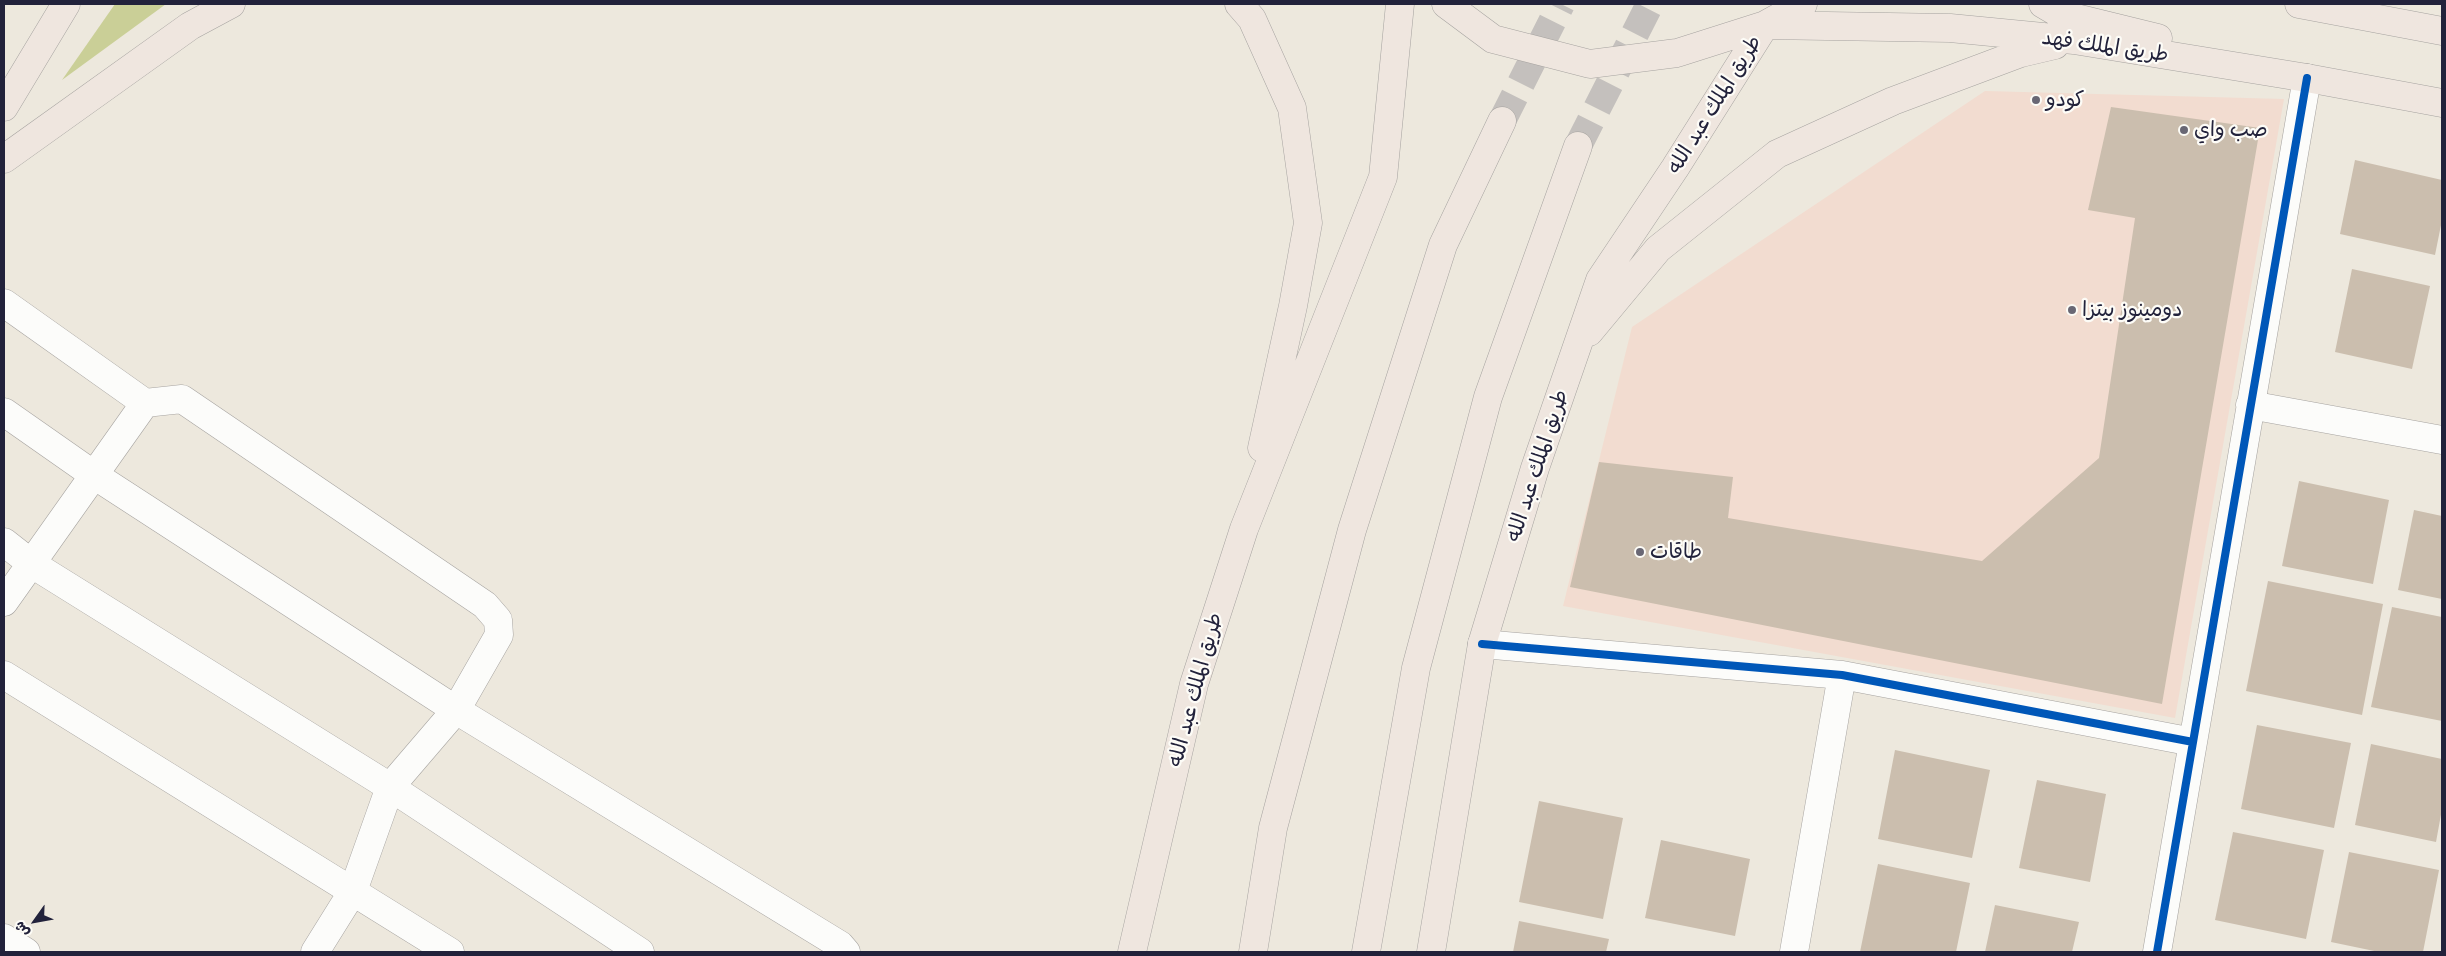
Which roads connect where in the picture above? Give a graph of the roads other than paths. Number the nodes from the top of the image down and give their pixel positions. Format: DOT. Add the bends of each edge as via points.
graph roads {
  1 [pos="66,4"];
  2 [pos="231,4"];
  3 [pos="1239,4"];
  4 [pos="1400,4"];
  5 [pos="1446,4"];
  6 [pos="1803,4"];
  7 [pos="2043,4"];
  8 [pos="2299,4"];
  9 [pos="1765,25"];
  10 [pos="2442,31"];
  11 [pos="2074,40"];
  12 [pos="2307,78"];
  13 [pos="2356,88"];
  14 [pos="2442,103"];
  15 [pos="4,106"];
  16 [pos="1502,120"];
  17 [pos="1578,146"];
  18 [pos="4,159"];
  19 [pos="4,303"];
  20 [pos="1577,347"];
  21 [pos="144,403"];
  22 [pos="2250,405"];
  23 [pos="4,412"];
  24 [pos="2442,440"];
  25 [pos="94,475"];
  26 [pos="1244,529"];
  27 [pos="4,542"];
  28 [pos="32,564"];
  29 [pos="4,602"];
  30 [pos="1482,644"];
  31 [pos="1842,675"];
  32 [pos="4,676"];
  33 [pos="456,710"];
  34 [pos="2193,742"];
  35 [pos="390,787"];
  36 [pos="353,891"];
  37 [pos="4,938"];
  38 [pos="26,952"];
  39 [pos="315,952"];
  40 [pos="450,952"];
  41 [pos="640,952"];
  42 [pos="846,952"];
  43 [pos="1132,952"];
  44 [pos="1253,952"];
  45 [pos="1366,952"];
  46 [pos="1431,952"];
  47 [pos="1794,952"];
  48 [pos="2156,952"];
  1 -- 15 [label="main road"];
  2 -- 18 [label="main road" via="190,26"];
  3 -- 26 [label="main road" via="1252,19 1292,108 1308,223"];
  4 -- 26 [label="main road, طريق الملك عبد الله" via="1383,177"];
  5 -- 9 [label="main road" via="1493,39 1590,64 1677,53"];
  6 -- 9 [label="main road"];
  7 -- 13 [label="main road" via="2060,14"];
  8 -- 10 [label="main road"];
  9 -- 11 [label="main road, طريق الملك فهد" via="1950,28"];
  9 -- 20 [label="main road, طريق الملك عبد الله" via="1600,280"];
  11 -- 12 [label="main road, طريق الملك فهد"];
  11 -- 20 [label="main road" via="2022,53 1893,101 1777,154 1658,249"];
  12 -- 13 [label="main road, طريق الملك فهد"];
  12 -- 22 [label="street"];
  13 -- 14 [label="main road, طريق الملك فهد"];
  16 -- 44 [label="main road" via="1444,245 1352,530 1273,828"];
  17 -- 45 [label="main road" via="1488,397 1418,659"];
  19 -- 21 [label="street"];
  20 -- 30 [label="main road, طريق الملك عبد الله" via="1535,468"];
  21 -- 25 [label="street"];
  21 -- 33 [label="street" via="182,399 485,605 498,620 499,635"];
  22 -- 24 [label="street"];
  22 -- 34 [label="street"];
  23 -- 25 [label="street"];
  25 -- 28 [label="street"];
  25 -- 33 [label="street"];
  26 -- 43 [label="main road, طريق الملك عبد الله" via="1194,684"];
  27 -- 28 [label="street"];
  28 -- 29 [label="street"];
  28 -- 35 [label="street"];
  30 -- 31 [label="street"];
  30 -- 46 [label="main road, طريق الملك عبد الله"];
  31 -- 34 [label="street"];
  31 -- 47 [label="street"];
  32 -- 36 [label="street"];
  33 -- 35 [label="street"];
  33 -- 42 [label="street" via="840,945"];
  34 -- 48 [label="street"];
  35 -- 36 [label="street"];
  35 -- 41 [label="street"];
  36 -- 39 [label="street"];
  36 -- 40 [label="street"];
  37 -- 38 [label="street"];
}
